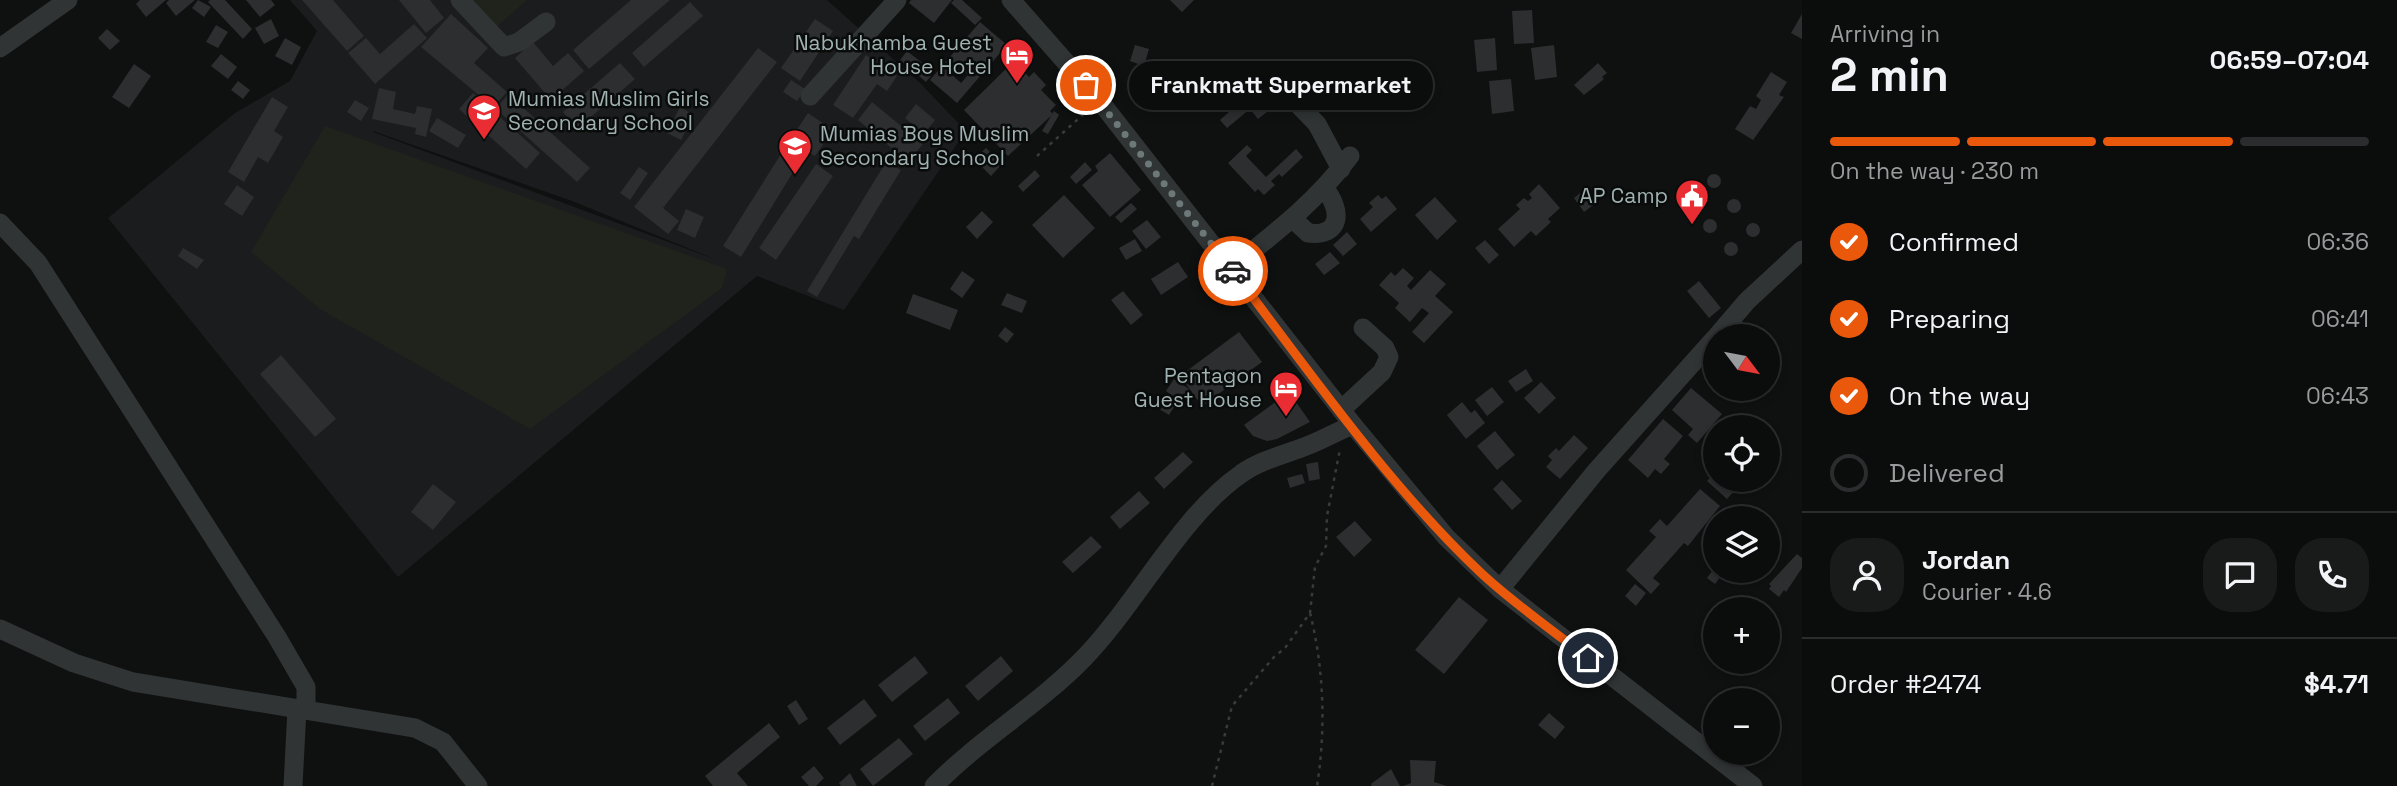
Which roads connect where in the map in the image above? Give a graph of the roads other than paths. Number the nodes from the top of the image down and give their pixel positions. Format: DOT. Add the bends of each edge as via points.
graph roads {
  1 [pos="68,0"];
  2 [pos="460,0"];
  3 [pos="897,0"];
  4 [pos="1012,0"];
  5 [pos="546,22"];
  6 [pos="0,48"];
  7 [pos="1286,92"];
  8 [pos="810,96"];
  9 [pos="1325,189"];
  10 [pos="1293,219"];
  11 [pos="0,223"];
  12 [pos="1802,250"];
  13 [pos="1231,268"];
  14 [pos="1727,324"];
  15 [pos="1363,328"];
  16 [pos="1703,352"];
  17 [pos="1346,421"];
  18 [pos="1500,589"];
  19 [pos="0,629"];
  20 [pos="301,709"];
  21 [pos="293,786"];
  22 [pos="478,786"];
  23 [pos="934,786"];
  24 [pos="1753,786"];
  1 -- 6 [label="street"];
  2 -- 5 [label="street" via="503,47 519,42"];
  3 -- 8 [label="street"];
  4 -- 13 [label="street" via="1099,100"];
  7 -- 9 [label="street" via="1345,163"];
  9 -- 10 [label="street"];
  9 -- 10 [label="street" via="1337,208 1332,227 1324,233 1308,233"];
  10 -- 13 [label="street"];
  11 -- 20 [label="street" via="38,263 277,637 306,687"];
  12 -- 14 [label="street"];
  13 -- 17 [label="street"];
  15 -- 17 [label="street" via="1389,357"];
  16 -- 18 [label="street" via="1597,470"];
  17 -- 18 [label="street" via="1446,537"];
  17 -- 23 [label="street" via="1233,480 1187,529 1083,659"];
  18 -- 24 [label="street"];
  19 -- 20 [label="street" via="74,663 133,682"];
  20 -- 21 [label="street"];
  20 -- 22 [label="street" via="415,728 443,742"];
}
